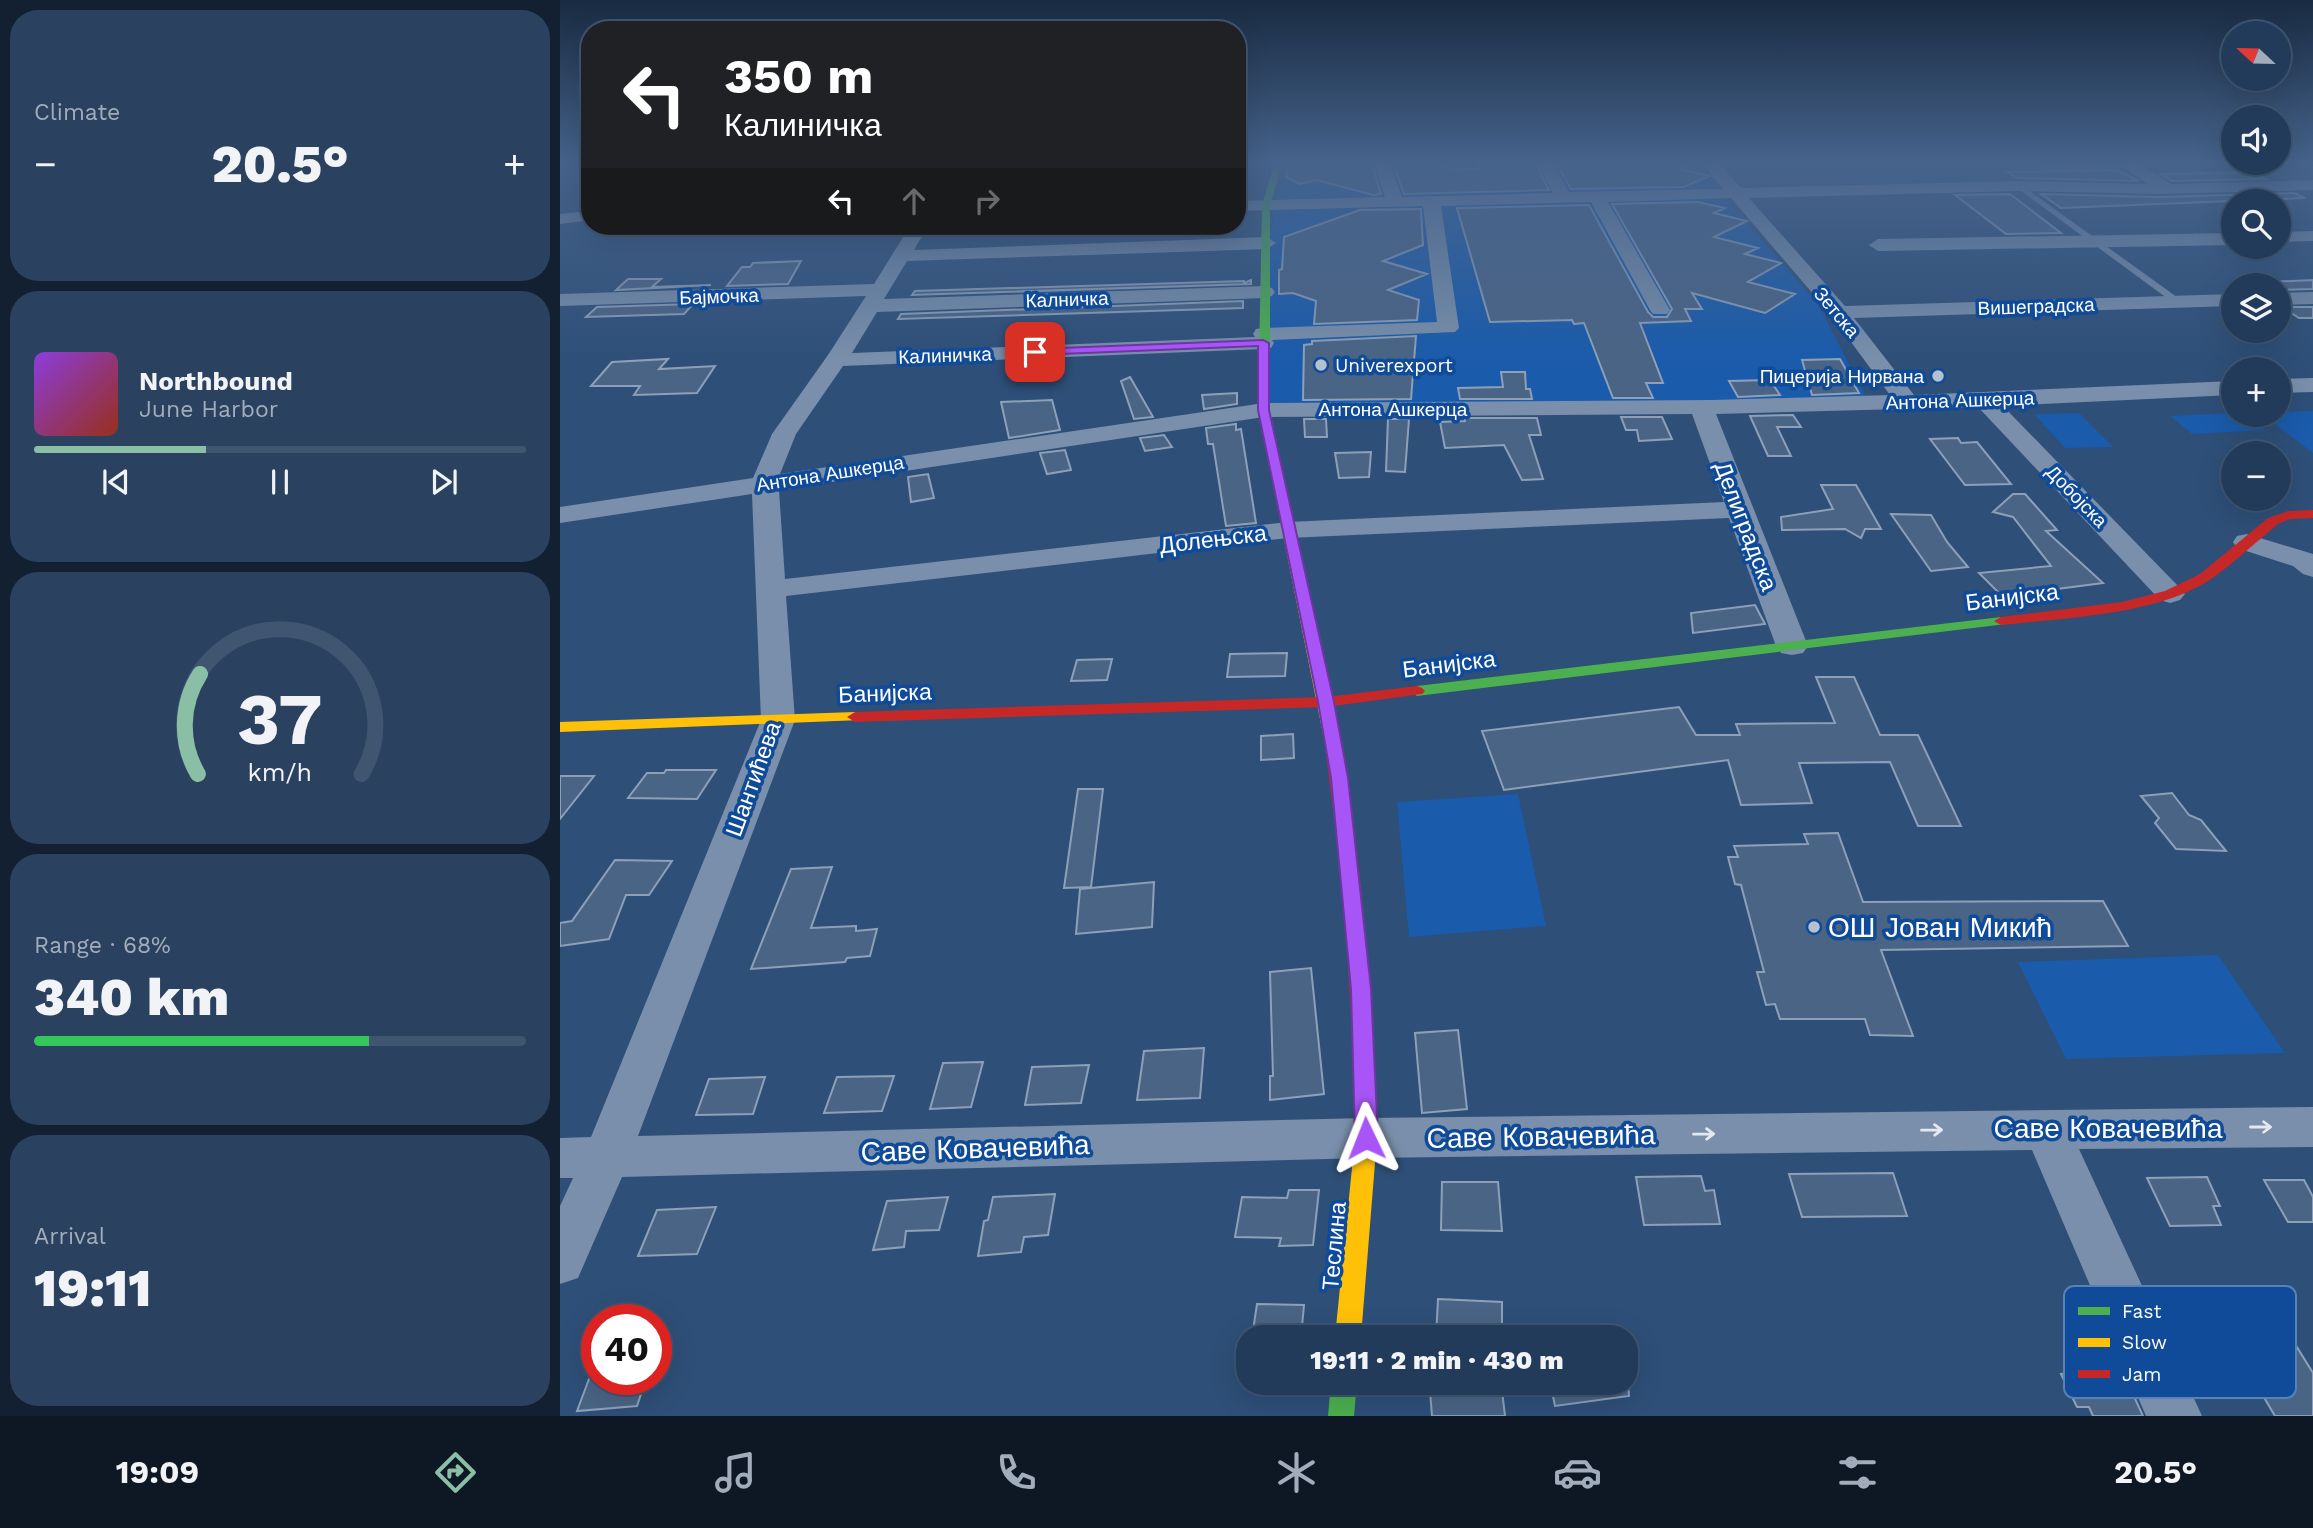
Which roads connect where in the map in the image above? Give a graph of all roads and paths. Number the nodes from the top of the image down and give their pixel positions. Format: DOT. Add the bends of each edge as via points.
graph roads {
  1 [pos="1267,227"];
  2 [pos="1435,227"];
  3 [pos="1614,227"];
  4 [pos="1763,227"];
  5 [pos="2074,227"];
  6 [pos="913,235"];
  7 [pos="2313,236"];
  8 [pos="2291,237"];
  9 [pos="2221,239"];
  10 [pos="2091,240"];
  11 [pos="1267,243"];
  12 [pos="1878,245"];
  13 [pos="900,256"];
  14 [pos="1265,292"];
  15 [pos="874,298"];
  16 [pos="2313,298"];
  17 [pos="2291,299"];
  18 [pos="560,300"];
  19 [pos="2221,300"];
  20 [pos="2178,302"];
  21 [pos="1660,310"];
  22 [pos="1839,312"];
  23 [pos="1263,338"];
  24 [pos="836,360"];
  25 [pos="2313,385"];
  26 [pos="2291,386"];
  27 [pos="2221,389"];
  28 [pos="1984,400"];
  29 [pos="1908,402"];
  30 [pos="1701,407"];
  31 [pos="1264,410"];
  32 [pos="765,483"];
  33 [pos="1739,509"];
  34 [pos="2313,514"];
  35 [pos="560,515"];
  36 [pos="1288,530"];
  37 [pos="2247,542"];
  38 [pos="2313,568"];
  39 [pos="772,589"];
  40 [pos="2170,594"];
  41 [pos="1792,646"];
  42 [pos="1326,702"];
  43 [pos="778,720"];
  44 [pos="560,727"];
  45 [pos="2313,1127"];
  46 [pos="2046,1128"];
  47 [pos="1366,1138"];
  48 [pos="560,1158"];
  49 [pos="606,1158"];
  50 [pos="560,1261"];
  51 [pos="2116,1286"];
  52 [pos="1349,1325"];
  53 [pos="1343,1395"];
  54 [pos="2166,1398"];
  55 [pos="1341,1416"];
  56 [pos="2174,1416"];
  1 -- 11 [label="street, Теслина"];
  2 -- 23 [label="street, Калиничка" via="1448,328"];
  3 -- 21 [label="street"];
  4 -- 22 [label="street, Зетска"];
  5 -- 10 [label="lane"];
  6 -- 13 [label="street, Шантићева"];
  7 -- 8 [label="street"];
  9 -- 10 [label="street"];
  10 -- 12 [label="street"];
  10 -- 20 [label="lane"];
  11 -- 13 [label="street"];
  11 -- 14 [label="street, Теслина"];
  13 -- 15 [label="street, Шантићева"];
  14 -- 15 [label="street, Калничка"];
  14 -- 23 [label="street, Теслина"];
  15 -- 18 [label="street, Бајмочка"];
  15 -- 24 [label="street, Шантићева"];
  16 -- 17 [label="street"];
  19 -- 20 [label="street, Вишеградска"];
  20 -- 22 [label="street, Вишеградска"];
  22 -- 29 [label="street, Зетска"];
  23 -- 24 [label="street, Калиничка"];
  23 -- 31 [label="street, Теслина"];
  24 -- 32 [label="street, Шантићева" via="777,448"];
  25 -- 26 [label="street"];
  27 -- 28 [label="street, Антона Ашкерца"];
  28 -- 29 [label="street, Антона Ашкерца"];
  28 -- 40 [label="street, Добојска"];
  29 -- 30 [label="street, Антона Ашкерца"];
  30 -- 31 [label="street, Антона Ашкерца"];
  30 -- 33 [label="street, Делиградска"];
  31 -- 32 [label="street, Антона Ашкерца"];
  31 -- 36 [label="street, Теслина"];
  32 -- 35 [label="street, Антона Ашкерца"];
  32 -- 39 [label="street, Шантићева"];
  33 -- 36 [label="street, Долењска"];
  33 -- 41 [label="street, Делиградска"];
  34 -- 37 [label="street, Банијска" via="2273,521"];
  36 -- 39 [label="street, Долењска"];
  36 -- 42 [label="street, Теслина"];
  37 -- 38 [label="street" via="2303,560"];
  37 -- 40 [label="street, Банијска" via="2205,577"];
  39 -- 43 [label="street, Шантићева"];
  40 -- 41 [label="street, Банијска" via="2122,606"];
  41 -- 42 [label="street, Банијска"];
  42 -- 43 [label="street, Банијска"];
  42 -- 47 [label="street, Теслина" via="1339,778 1361,989"];
  43 -- 44 [label="street, Банијска"];
  43 -- 49 [label="street, Шантићева"];
  46 -- 45 [label="street, Саве Ковачевића, one-way"];
  47 -- 46 [label="street, Саве Ковачевића, one-way"];
  46 -- 51 [label="street"];
  47 -- 49 [label="street, Саве Ковачевића"];
  47 -- 52 [label="street, Теслина"];
  48 -- 49 [label="street, Саве Ковачевића"];
  49 -- 50 [label="street, Шантићева"];
  53 -- 55 [label="street"];
  54 -- 56 [label="street"];
}
